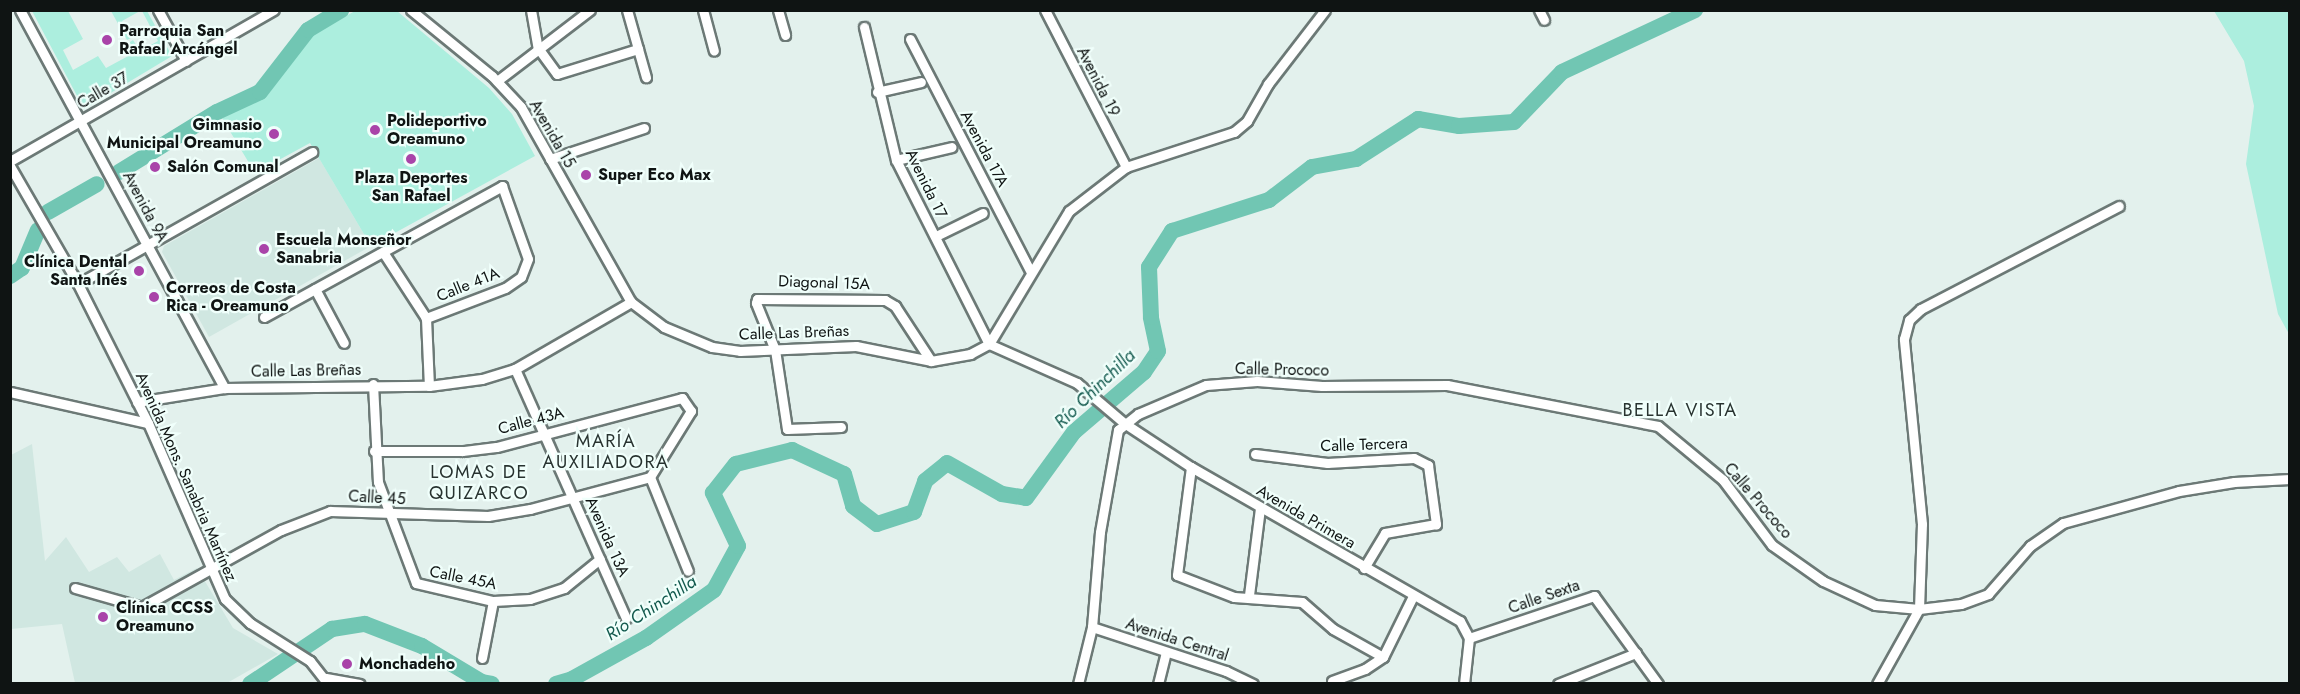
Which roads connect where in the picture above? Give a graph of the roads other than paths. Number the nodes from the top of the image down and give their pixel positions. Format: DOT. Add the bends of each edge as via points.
graph roads {
  1 [pos="20,10"];
  2 [pos="158,10"];
  3 [pos="274,10"];
  4 [pos="411,10"];
  5 [pos="531,10"];
  6 [pos="590,10"];
  7 [pos="627,10"];
  8 [pos="703,10"];
  9 [pos="778,10"];
  10 [pos="1045,10"];
  11 [pos="1309,10"];
  12 [pos="1325,10"];
  13 [pos="1539,10"];
  14 [pos="256,15"];
  15 [pos="1317,18"];
  16 [pos="1544,20"];
  17 [pos="864,27"];
  18 [pos="785,35"];
  19 [pos="910,39"];
  20 [pos="538,48"];
  21 [pos="638,50"];
  22 [pos="714,51"];
  23 [pos="186,61"];
  24 [pos="646,78"];
  25 [pos="497,81"];
  26 [pos="921,82"];
  27 [pos="877,92"];
  28 [pos="81,120"];
  29 [pos="644,128"];
  30 [pos="952,147"];
  31 [pos="312,152"];
  32 [pos="549,159"];
  33 [pos="896,160"];
  34 [pos="10,161"];
  35 [pos="10,166"];
  36 [pos="1126,167"];
  37 [pos="2119,206"];
  38 [pos="983,213"];
  39 [pos="936,236"];
  40 [pos="148,244"];
  41 [pos="383,252"];
  42 [pos="1032,272"];
  43 [pos="78,284"];
  44 [pos="315,289"];
  45 [pos="631,302"];
  46 [pos="264,317"];
  47 [pos="426,318"];
  48 [pos="344,343"];
  49 [pos="989,344"];
  50 [pos="775,350"];
  51 [pos="931,361"];
  52 [pos="515,369"];
  53 [pos="373,384"];
  54 [pos="429,386"];
  55 [pos="224,388"];
  56 [pos="10,392"];
  57 [pos="137,402"];
  58 [pos="148,423"];
  59 [pos="1124,423"];
  60 [pos="841,426"];
  61 [pos="545,433"];
  62 [pos="374,451"];
  63 [pos="1255,454"];
  64 [pos="1191,467"];
  65 [pos="650,477"];
  66 [pos="2289,479"];
  67 [pos="573,495"];
  68 [pos="1260,508"];
  69 [pos="388,515"];
  70 [pos="600,559"];
  71 [pos="209,568"];
  72 [pos="1364,568"];
  73 [pos="688,572"];
  74 [pos="75,588"];
  75 [pos="1249,595"];
  76 [pos="1413,596"];
  77 [pos="493,601"];
  78 [pos="1919,609"];
  79 [pos="626,618"];
  80 [pos="1092,627"];
  81 [pos="1469,638"];
  82 [pos="1166,652"];
  83 [pos="1636,653"];
  84 [pos="1383,657"];
  85 [pos="482,658"];
  86 [pos="327,681"];
  87 [pos="1332,681"];
  88 [pos="359,684"];
  89 [pos="1078,684"];
  90 [pos="1158,684"];
  91 [pos="1252,684"];
  92 [pos="1464,684"];
  93 [pos="1558,684"];
  94 [pos="1658,684"];
  95 [pos="1877,684"];
  1 -- 28 [label="street, Avenida 9A"];
  2 -- 23 [label="street"];
  3 -- 14 [label="street, Calle 37"];
  4 -- 25 [label="street, Avenida 15"];
  5 -- 20 [label="street"];
  6 -- 20 [label="street"];
  7 -- 21 [label="street"];
  8 -- 22 [label="street"];
  9 -- 18 [label="street"];
  10 -- 36 [label="street, Avenida 19"];
  11 -- 15 [label="street"];
  12 -- 15 [label="street"];
  13 -- 16 [label="street"];
  14 -- 23 [label="street, Calle 37"];
  15 -- 36 [label="street" via="1268,84 1247,121 1234,132"];
  17 -- 27 [label="street, Avenida 17"];
  19 -- 42 [label="street, Avenida 17A"];
  20 -- 21 [label="street" via="557,74"];
  20 -- 25 [label="street"];
  21 -- 24 [label="street"];
  23 -- 28 [label="street, Calle 37"];
  25 -- 32 [label="street, Avenida 15" via="521,107"];
  26 -- 27 [label="street"];
  27 -- 33 [label="street, Avenida 17"];
  28 -- 34 [label="street, Calle 37"];
  28 -- 40 [label="street, Avenida 9A"];
  29 -- 32 [label="street"];
  30 -- 33 [label="street"];
  31 -- 40 [label="street"];
  32 -- 45 [label="street, Avenida 15"];
  33 -- 39 [label="street, Avenida 17"];
  35 -- 43 [label="street, Avenida Mons. Sanabria Martínez"];
  36 -- 42 [label="street" via="1069,212"];
  37 -- 78 [label="street" via="1921,309 1909,320 1904,339 1922,524"];
  38 -- 39 [label="street"];
  39 -- 49 [label="street, Avenida 17"];
  40 -- 43 [label="street"];
  40 -- 55 [label="street, Avenida 9A"];
  41 -- 44 [label="street"];
  41 -- 47 [label="street"];
  41 -- 47 [label="street, Calle 41A" via="502,186 528,259 521,277 505,288"];
  42 -- 49 [label="street"];
  43 -- 57 [label="street, Avenida Mons. Sanabria Martínez"];
  44 -- 46 [label="street"];
  44 -- 48 [label="street"];
  45 -- 50 [label="street, Calle Las Breñas" via="686,339 740,351"];
  45 -- 52 [label="street, Calle Las Breñas"];
  47 -- 54 [label="street"];
  49 -- 51 [label="street, Calle Las Breñas" via="970,354"];
  49 -- 59 [label="street" via="1070,379"];
  50 -- 51 [label="street, Calle Las Breñas" via="865,346"];
  50 -- 51 [label="street, Diagonal 15A" via="757,299 890,303"];
  50 -- 60 [label="street" via="787,429"];
  52 -- 54 [label="street, Calle Las Breñas" via="483,379"];
  52 -- 61 [label="street, Avenida 13A"];
  53 -- 54 [label="street, Calle Las Breñas"];
  53 -- 55 [label="street, Calle Las Breñas"];
  53 -- 62 [label="street"];
  55 -- 57 [label="street, Calle Las Breñas"];
  56 -- 58 [label="street"];
  57 -- 58 [label="street, Avenida Mons. Sanabria Martínez"];
  58 -- 71 [label="street, Avenida Mons. Sanabria Martínez"];
  59 -- 64 [label="street, Avenida Primera"];
  59 -- 78 [label="street, Calle Prococo" via="1162,402 1206,385 1257,381 1323,386 1447,385 1658,426 1723,480 1772,545 1823,581 1875,605"];
  59 -- 80 [label="street" via="1114,440 1103,509"];
  61 -- 62 [label="street, Calle 43A" via="462,451"];
  61 -- 65 [label="street, Calle 43A" via="682,398 692,411"];
  61 -- 67 [label="street, Avenida 13A"];
  62 -- 69 [label="street"];
  63 -- 72 [label="street, Calle Tercera" via="1278,460 1327,463 1414,458 1428,465 1436,524 1385,533"];
  64 -- 68 [label="street, Avenida Primera"];
  64 -- 75 [label="street" via="1177,575 1234,597"];
  65 -- 67 [label="street, Calle 45"];
  65 -- 73 [label="street"];
  66 -- 78 [label="street, Calle Prococo" via="2179,491 2063,523 2030,546 1988,594 1961,604"];
  67 -- 69 [label="street, Calle 45" via="530,509 488,516"];
  67 -- 70 [label="street, Avenida 13A"];
  68 -- 72 [label="street, Avenida Primera"];
  68 -- 75 [label="street"];
  69 -- 71 [label="street, Calle 45" via="330,511 310,516"];
  69 -- 77 [label="street, Calle 45A" via="416,584"];
  70 -- 77 [label="street, Calle 45A" via="548,596"];
  70 -- 79 [label="street, Avenida 13A"];
  71 -- 74 [label="street, Calle 45" via="142,607"];
  71 -- 86 [label="street, Avenida Mons. Sanabria Martínez" via="235,612 310,661"];
  72 -- 76 [label="street, Avenida Primera"];
  75 -- 84 [label="street" via="1302,602 1333,629"];
  76 -- 81 [label="street, Avenida Primera" via="1460,621"];
  76 -- 84 [label="street"];
  77 -- 85 [label="street"];
  78 -- 95 [label="street"];
  80 -- 82 [label="street, Avenida Central"];
  80 -- 89 [label="street"];
  81 -- 83 [label="street, Calle Sexta" via="1594,596"];
  81 -- 92 [label="street"];
  82 -- 90 [label="street"];
  82 -- 91 [label="street, Avenida Central"];
  83 -- 93 [label="street"];
  83 -- 94 [label="street, Calle Sexta"];
  84 -- 87 [label="street" via="1365,669"];
  86 -- 88 [label="street"];
}
